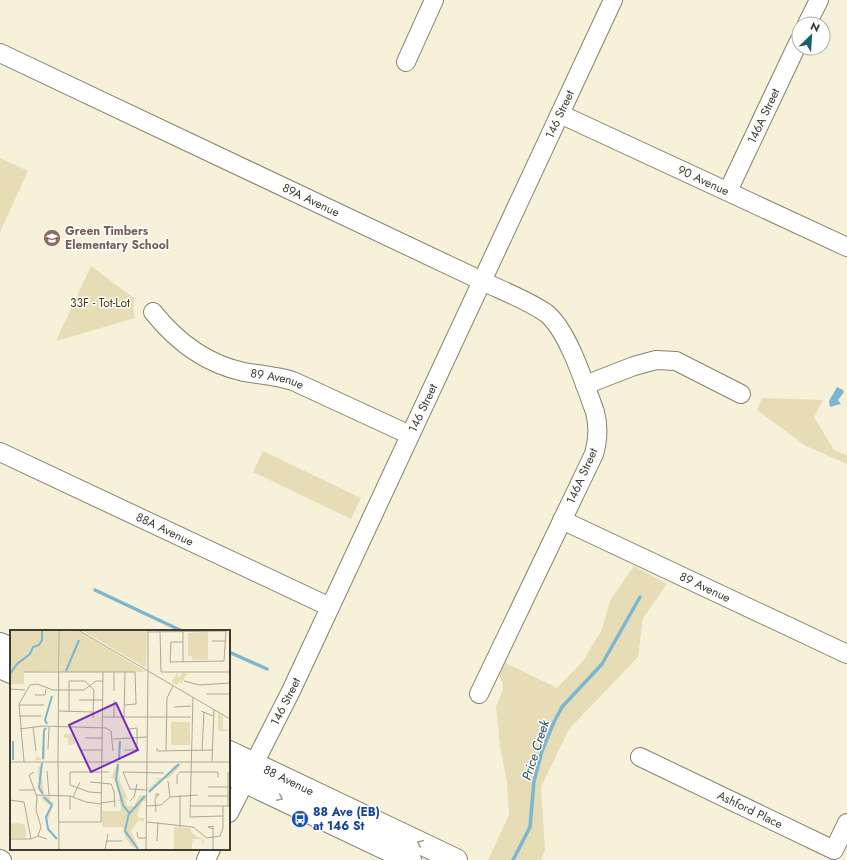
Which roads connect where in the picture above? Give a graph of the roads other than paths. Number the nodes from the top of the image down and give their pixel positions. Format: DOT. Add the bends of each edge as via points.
graph roads {
  1 [pos="434,0"];
  2 [pos="613,0"];
  3 [pos="819,0"];
  4 [pos="811,16"];
  5 [pos="0,53"];
  6 [pos="792,56"];
  7 [pos="406,62"];
  8 [pos="560,114"];
  9 [pos="728,190"];
  10 [pos="847,247"];
  11 [pos="482,281"];
  12 [pos="153,312"];
  13 [pos="585,385"];
  14 [pos="741,394"];
  15 [pos="410,436"];
  16 [pos="0,452"];
  17 [pos="562,520"];
  18 [pos="330,607"];
  19 [pos="0,644"];
  20 [pos="10,649"];
  21 [pos="847,654"];
  22 [pos="0,667"];
  23 [pos="10,672"];
  24 [pos="479,694"];
  25 [pos="230,754"];
  26 [pos="640,757"];
  27 [pos="243,773"];
  28 [pos="230,810"];
  29 [pos="847,823"];
  30 [pos="211,850"];
  31 [pos="206,860"];
  32 [pos="410,860"];
  33 [pos="456,860"];
  1 -- 7 [label="street"];
  2 -- 8 [label="street, 146 Street"];
  3 -- 4 [label="street"];
  5 -- 11 [label="street, 89A Avenue"];
  6 -- 9 [label="street, 146A Street"];
  8 -- 9 [label="street, 90 Avenue"];
  8 -- 11 [label="street, 146 Street"];
  9 -- 10 [label="street, 90 Avenue"];
  11 -- 13 [label="street, 89A Avenue" via="536,307 554,322"];
  11 -- 15 [label="street, 146 Street"];
  12 -- 15 [label="street, 89 Avenue" via="176,338 211,361 228,368 293,381"];
  13 -- 14 [label="street" via="656,360 676,361"];
  13 -- 17 [label="street, 146A Street" via="598,422 597,443"];
  15 -- 18 [label="street, 146 Street"];
  16 -- 18 [label="street, 88A Avenue"];
  17 -- 21 [label="street, 89 Avenue"];
  17 -- 24 [label="street, 146A Street"];
  18 -- 27 [label="street, 146 Street"];
  19 -- 20 [label="main road"];
  22 -- 23 [label="main road"];
  25 -- 27 [label="main road, 88 Avenue"];
  26 -- 29 [label="street, Ashford Place" via="834,850"];
  27 -- 28 [label="street, 146 Street"];
  27 -- 32 [label="main road, 88 Avenue, one-way"];
  33 -- 27 [label="main road, 88 Avenue, one-way"];
  30 -- 31 [label="street"];
}
